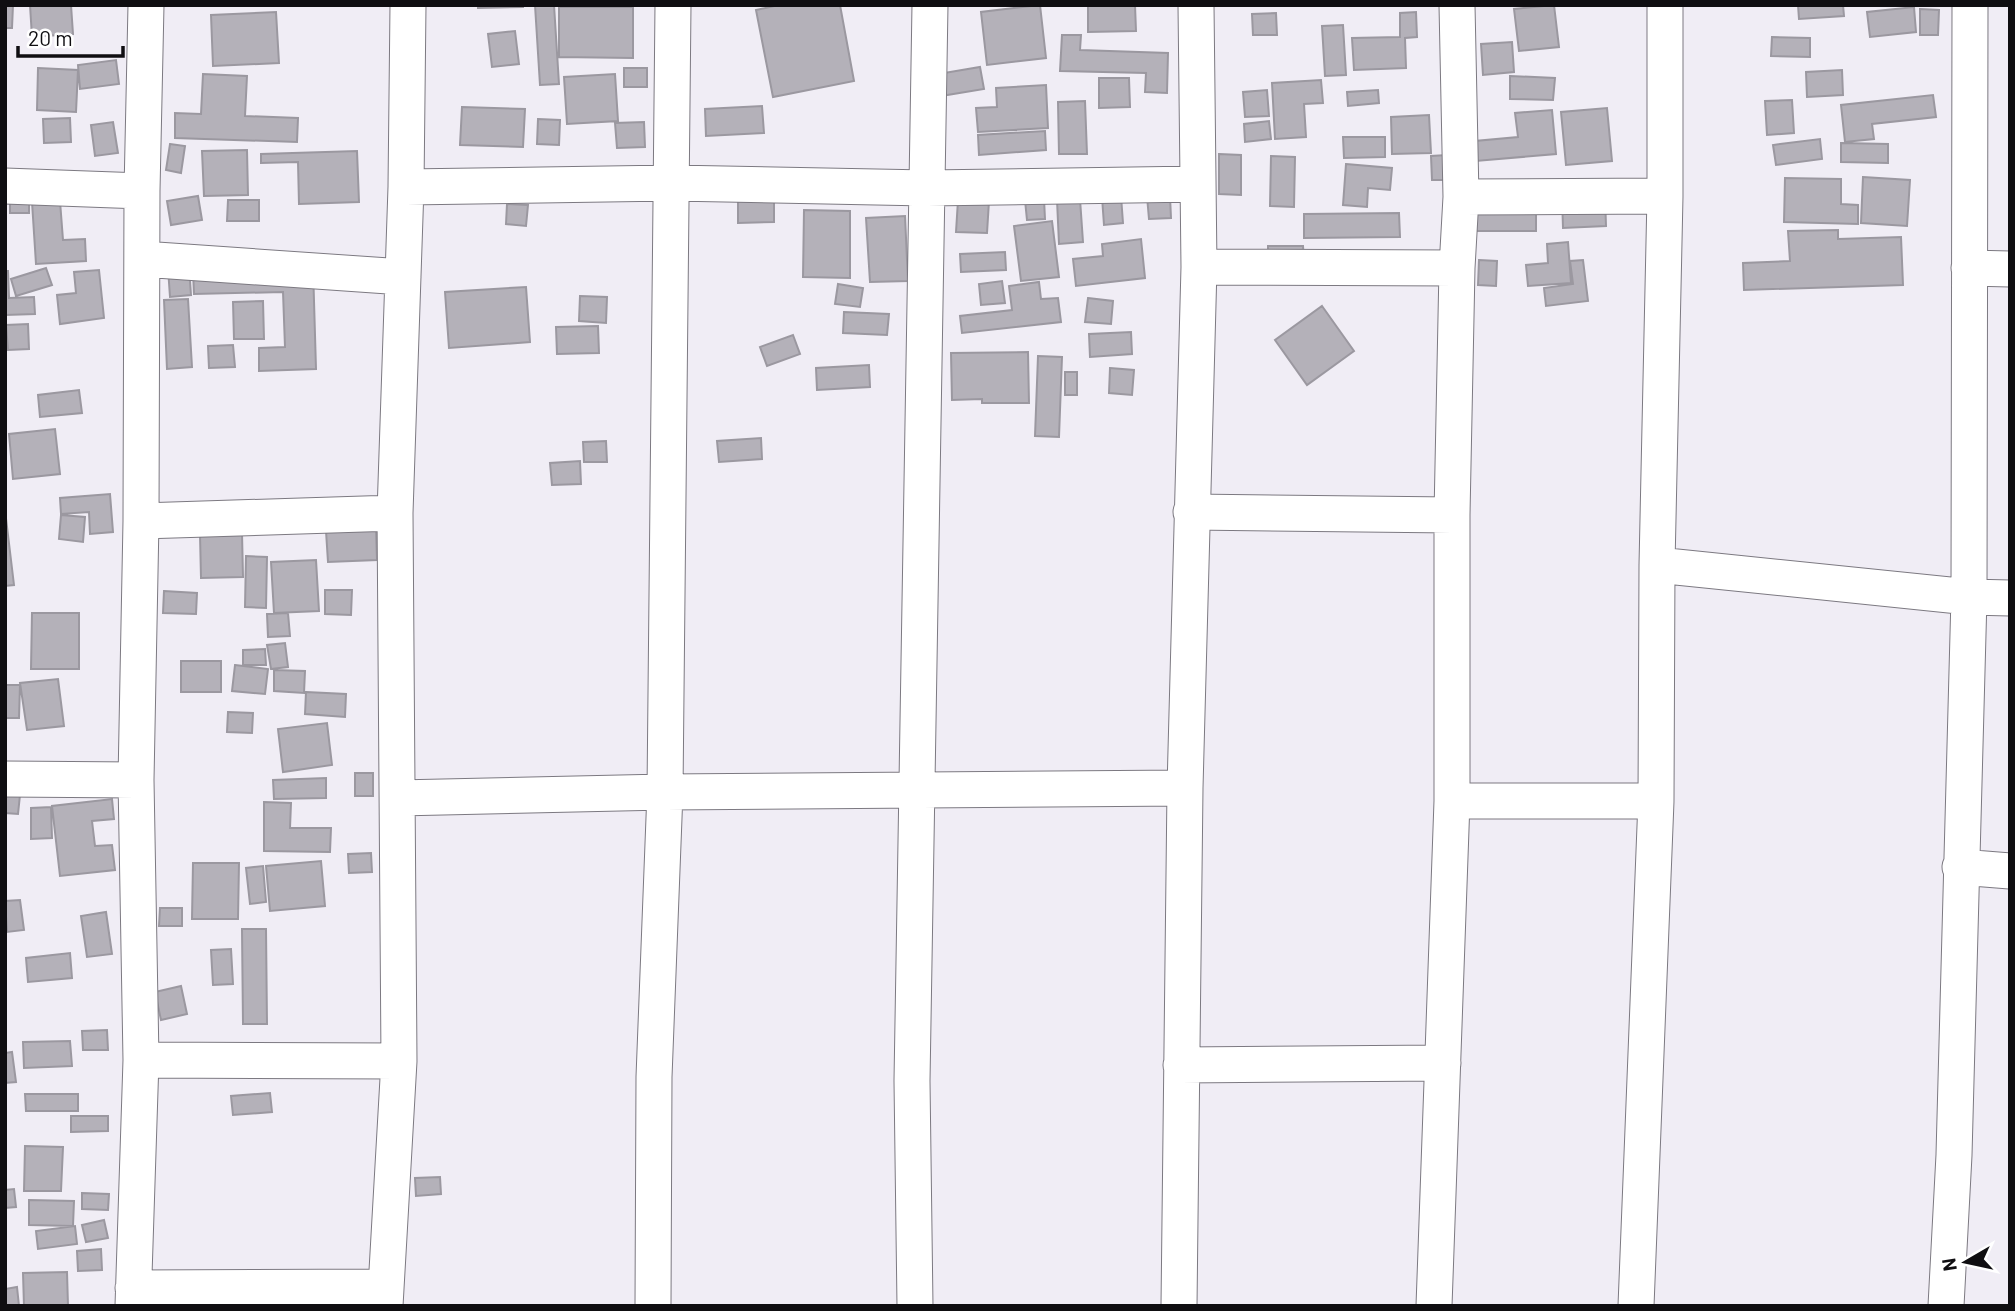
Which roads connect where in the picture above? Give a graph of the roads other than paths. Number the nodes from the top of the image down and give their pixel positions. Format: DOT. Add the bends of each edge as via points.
graph roads {
  1 [pos="146,5"];
  2 [pos="408,5"];
  3 [pos="673,5"];
  4 [pos="930,5"];
  5 [pos="1196,5"];
  6 [pos="1457,5"];
  7 [pos="1665,5"];
  8 [pos="1970,5"];
  9 [pos="672,183"];
  10 [pos="1198,184"];
  11 [pos="5,186"];
  12 [pos="406,187"];
  13 [pos="926,188"];
  14 [pos="142,191"];
  15 [pos="1664,195"];
  16 [pos="1461,197"];
  17 [pos="142,259"];
  18 [pos="1199,268"];
  19 [pos="1457,268"];
  20 [pos="1969,268"];
  21 [pos="2010,269"];
  22 [pos="403,277"];
  23 [pos="1191,512"];
  24 [pos="395,513"];
  25 [pos="1452,515"];
  26 [pos="141,521"];
  27 [pos="1657,565"];
  28 [pos="1969,597"];
  29 [pos="2010,598"];
  30 [pos="5,779"];
  31 [pos="136,780"];
  32 [pos="1185,788"];
  33 [pos="666,792"];
  34 [pos="916,792"];
  35 [pos="398,798"];
  36 [pos="1452,801"];
  37 [pos="1656,801"];
  38 [pos="1960,867"];
  39 [pos="2010,871"];
  40 [pos="141,1060"];
  41 [pos="399,1061"];
  42 [pos="1443,1063"];
  43 [pos="1181,1065"];
  44 [pos="386,1296"];
  45 [pos="133,1297"];
  46 [pos="653,1306"];
  47 [pos="915,1306"];
  48 [pos="1179,1306"];
  49 [pos="1434,1306"];
  50 [pos="1637,1306"];
  51 [pos="1946,1306"];
  1 -- 14 [label="street"];
  2 -- 12 [label="street"];
  3 -- 9 [label="street"];
  4 -- 13 [label="street"];
  5 -- 10 [label="street"];
  6 -- 16 [label="street"];
  7 -- 15 [label="street"];
  8 -- 20 [label="street"];
  9 -- 12 [label="street"];
  9 -- 13 [label="street"];
  9 -- 33 [label="street"];
  10 -- 13 [label="street"];
  10 -- 18 [label="street"];
  11 -- 14 [label="street"];
  12 -- 22 [label="street"];
  13 -- 34 [label="street"];
  14 -- 17 [label="street"];
  15 -- 16 [label="street"];
  15 -- 27 [label="street"];
  16 -- 19 [label="street"];
  17 -- 22 [label="street"];
  17 -- 26 [label="street"];
  18 -- 19 [label="street"];
  18 -- 23 [label="street"];
  19 -- 25 [label="street"];
  20 -- 21 [label="street"];
  20 -- 28 [label="street"];
  22 -- 24 [label="street"];
  23 -- 25 [label="street"];
  23 -- 32 [label="street"];
  24 -- 26 [label="street"];
  24 -- 35 [label="street"];
  25 -- 36 [label="street"];
  26 -- 31 [label="street"];
  27 -- 28 [label="street"];
  27 -- 37 [label="street"];
  28 -- 29 [label="street"];
  28 -- 38 [label="street"];
  30 -- 31 [label="street"];
  31 -- 40 [label="street"];
  32 -- 34 [label="street"];
  32 -- 43 [label="street"];
  33 -- 34 [label="street"];
  33 -- 35 [label="street"];
  33 -- 46 [label="street" via="654,1077"];
  34 -- 47 [label="street"];
  35 -- 41 [label="street"];
  36 -- 37 [label="street"];
  36 -- 42 [label="street"];
  37 -- 50 [label="street"];
  38 -- 39 [label="street"];
  38 -- 51 [label="street"];
  40 -- 41 [label="street"];
  40 -- 45 [label="street"];
  41 -- 44 [label="street"];
  42 -- 43 [label="street"];
  42 -- 49 [label="street"];
  43 -- 48 [label="street"];
  44 -- 45 [label="street"];
}
